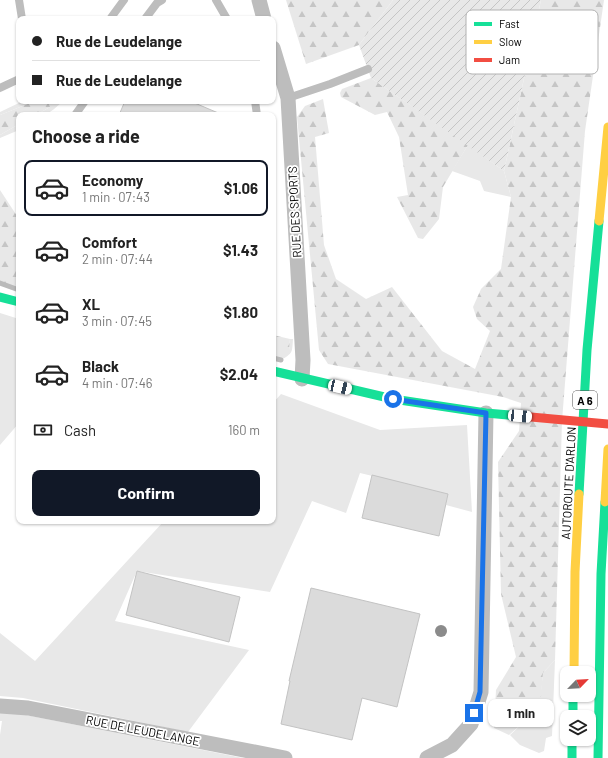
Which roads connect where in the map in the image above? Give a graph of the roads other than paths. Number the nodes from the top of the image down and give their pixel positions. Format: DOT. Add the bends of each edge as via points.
graph roads {
  1 [pos="19,0"];
  2 [pos="124,0"];
  3 [pos="162,0"];
  4 [pos="216,0"];
  5 [pos="259,0"];
  6 [pos="22,16"];
  7 [pos="112,16"];
  8 [pos="147,16"];
  9 [pos="225,16"];
  10 [pos="263,16"];
  11 [pos="276,58"];
  12 [pos="368,69"];
  13 [pos="16,80"];
  14 [pos="0,88"];
  15 [pos="288,98"];
  16 [pos="608,127"];
  17 [pos="0,297"];
  18 [pos="16,301"];
  19 [pos="276,373"];
  20 [pos="302,379"];
  21 [pos="486,413"];
  22 [pos="608,424"];
  23 [pos="608,449"];
  24 [pos="574,666"];
  25 [pos="0,706"];
  26 [pos="572,746"];
  27 [pos="285,758"];
  28 [pos="427,758"];
  29 [pos="572,758"];
  30 [pos="598,758"];
  1 -- 6 [label="lane"];
  2 -- 7 [label="lane"];
  3 -- 8 [label="lane" via="157,2"];
  4 -- 9 [label="lane"];
  5 -- 10 [label="street"];
  11 -- 15 [label="street, RUE DES SPORTS"];
  12 -- 15 [label="lane"];
  13 -- 14 [label="lane"];
  15 -- 20 [label="street, RUE DES SPORTS"];
  16 -- 24 [label="main road, AUTOROUTE D'ARLON / A 6" via="587,350 575,572"];
  17 -- 18 [label="main road"];
  19 -- 20 [label="main road"];
  20 -- 21 [label="main road" via="393,399"];
  21 -- 22 [label="main road, bridge"];
  21 -- 28 [label="street" via="480,692 471,724 452,745"];
  23 -- 30 [label="main road" via="601,574"];
  25 -- 27 [label="street, RUE DE LEUDELANGE" via="28,708"];
  26 -- 29 [label="main road"];
}
